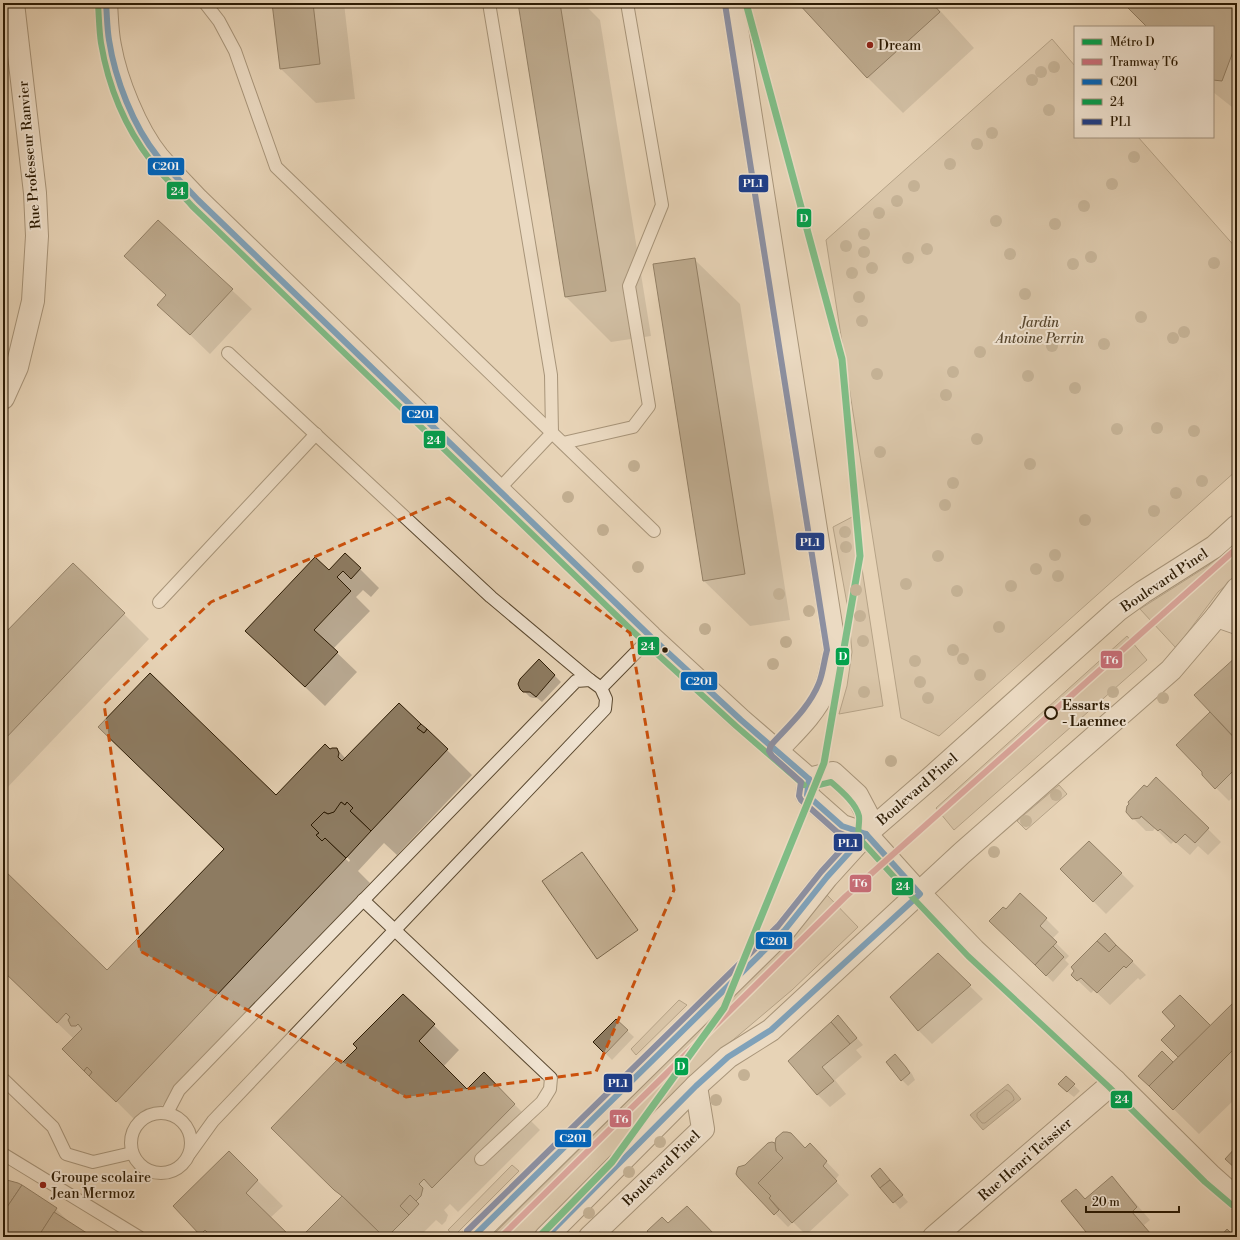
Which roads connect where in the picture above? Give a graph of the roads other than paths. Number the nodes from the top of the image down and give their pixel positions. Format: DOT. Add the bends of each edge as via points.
graph roads {
  1 [pos="13,3"];
  2 [pos="106,3"];
  3 [pos="205,3"];
  4 [pos="489,3"];
  5 [pos="627,3"];
  6 [pos="733,3"];
  7 [pos="228,353"];
  8 [pos="3,398"];
  9 [pos="552,433"];
  10 [pos="316,434"];
  11 [pos="563,444"];
  12 [pos="499,489"];
  13 [pos="1237,526"];
  14 [pos="654,531"];
  15 [pos="1237,589"];
  16 [pos="159,602"];
  17 [pos="1227,619"];
  18 [pos="651,636"];
  19 [pos="590,680"];
  20 [pos="601,688"];
  21 [pos="776,750"];
  22 [pos="809,779"];
  23 [pos="866,834"];
  24 [pos="920,894"];
  25 [pos="363,900"];
  26 [pos="395,930"];
  27 [pos="3,1079"];
  28 [pos="1115,1081"];
  29 [pos="696,1086"];
  30 [pos="167,1113"];
  31 [pos="132,1153"];
  32 [pos="190,1153"];
  33 [pos="6,1159"];
  34 [pos="481,1159"];
  35 [pos="1237,1199"];
  36 [pos="139,1237"];
  37 [pos="472,1237"];
  38 [pos="546,1237"];
  39 [pos="590,1237"];
  40 [pos="934,1237"];
  1 -- 8 [label="street, Rue Professeur Ranvier" via="36,194 37,236 33,301 17,367"];
  2 -- 12 [label="street" via="109,45 119,82 132,113 158,157 204,205"];
  3 -- 9 [label="lane" via="219,20 235,51 276,167"];
  4 -- 9 [label="lane" via="551,375"];
  5 -- 11 [label="lane" via="662,205 629,286 649,406 633,427"];
  6 -- 21 [label="street" via="835,650 826,688 808,716"];
  7 -- 10 [label="lane"];
  9 -- 11 [label="lane"];
  9 -- 12 [label="lane"];
  10 -- 16 [label="lane"];
  10 -- 19 [label="lane" via="492,597"];
  11 -- 14 [label="lane"];
  12 -- 18 [label="street"];
  13 -- 23 [label="street, Boulevard Pinel" via="1214,547 1118,610"];
  15 -- 17 [label="street"];
  17 -- 24 [label="street" via="962,853"];
  18 -- 20 [label="lane"];
  18 -- 21 [label="street"];
  19 -- 20 [label="lane"];
  19 -- 25 [label="lane" via="576,681"];
  20 -- 26 [label="lane" via="606,699 605,708"];
  21 -- 22 [label="street"];
  22 -- 23 [label="street" via="807,795 842,826"];
  22 -- 23 [label="street" via="833,773 857,795 866,814"];
  23 -- 24 [label="street"];
  23 -- 37 [label="street, Boulevard Pinel" via="784,930"];
  24 -- 28 [label="street" via="974,950"];
  24 -- 29 [label="street" via="771,1030 728,1057"];
  25 -- 26 [label="lane"];
  25 -- 30 [label="lane" via="179,1090"];
  26 -- 32 [label="lane" via="213,1121"];
  26 -- 34 [label="lane" via="551,1078 550,1089 542,1102"];
  27 -- 31 [label="lane" via="53,1127 66,1154 93,1162"];
  28 -- 35 [label="street"];
  28 -- 40 [label="street, Rue Henri Teissier"];
  29 -- 38 [label="street"];
  29 -- 39 [label="street, Boulevard Pinel" via="703,1129"];
  30 -- 31 [label="lane" via="143,1118 134,1128 130,1140"];
  30 -- 32 [label="lane" via="179,1119 187,1128 191,1140"];
  31 -- 32 [label="lane" via="138,1163 148,1171 161,1174 173,1171 183,1164"];
  33 -- 36 [label="lane"];
}
